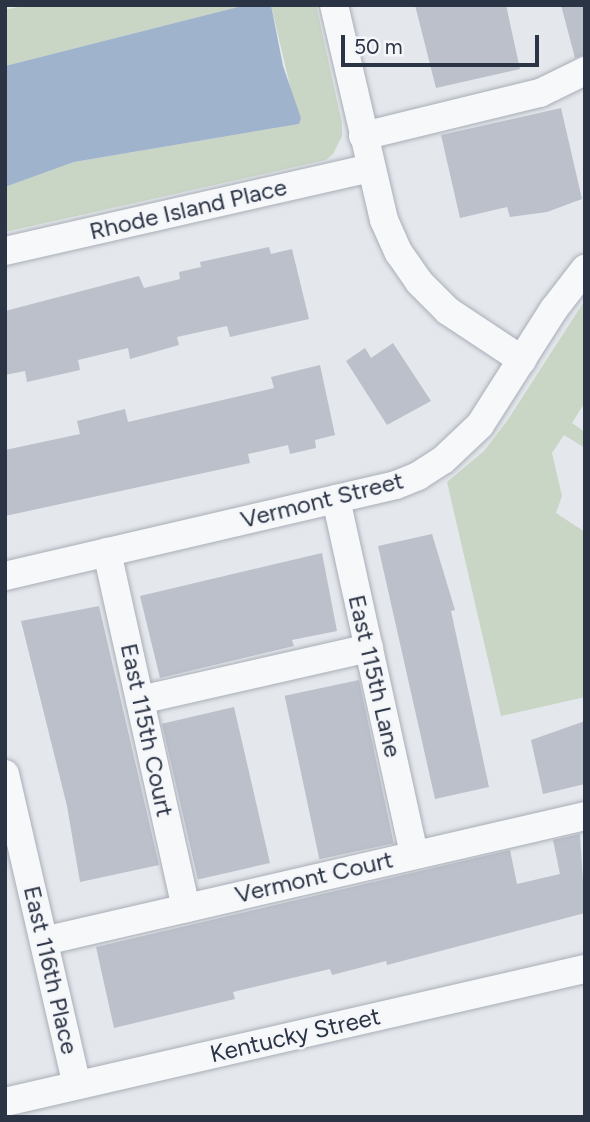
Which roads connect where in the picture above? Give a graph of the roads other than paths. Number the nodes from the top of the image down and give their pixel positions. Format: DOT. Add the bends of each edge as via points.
graph roads {
  1 [pos="334,5"];
  2 [pos="585,71"];
  3 [pos="363,136"];
  4 [pos="370,168"];
  5 [pos="5,251"];
  6 [pos="585,269"];
  7 [pos="522,360"];
  8 [pos="336,499"];
  9 [pos="107,552"];
  10 [pos="5,576"];
  11 [pos="369,648"];
  12 [pos="140,700"];
  13 [pos="5,774"];
  14 [pos="585,816"];
  15 [pos="414,853"];
  16 [pos="186,908"];
  17 [pos="44,941"];
  18 [pos="585,969"];
  19 [pos="78,1085"];
  20 [pos="5,1102"];
  1 -- 3 [label="street"];
  2 -- 3 [label="street" via="540,93"];
  3 -- 4 [label="street"];
  4 -- 5 [label="street, Rhode Island Place"];
  4 -- 7 [label="street" via="384,220 419,282 448,311"];
  6 -- 7 [label="street, Vermont Street"];
  7 -- 8 [label="street, Vermont Street" via="480,425 443,460 396,485"];
  8 -- 9 [label="street, Vermont Street"];
  8 -- 11 [label="street, East 115th Lane"];
  9 -- 10 [label="street, Vermont Street"];
  9 -- 12 [label="street, East 115th Court"];
  11 -- 12 [label="street"];
  11 -- 15 [label="street, East 115th Lane"];
  12 -- 16 [label="street, East 115th Court"];
  13 -- 17 [label="street, East 116th Place"];
  14 -- 15 [label="street, Vermont Court"];
  15 -- 16 [label="street, Vermont Court"];
  16 -- 17 [label="street, Vermont Court"];
  17 -- 19 [label="street, East 116th Place"];
  18 -- 19 [label="street, Kentucky Street"];
  19 -- 20 [label="street, Kentucky Street"];
}
